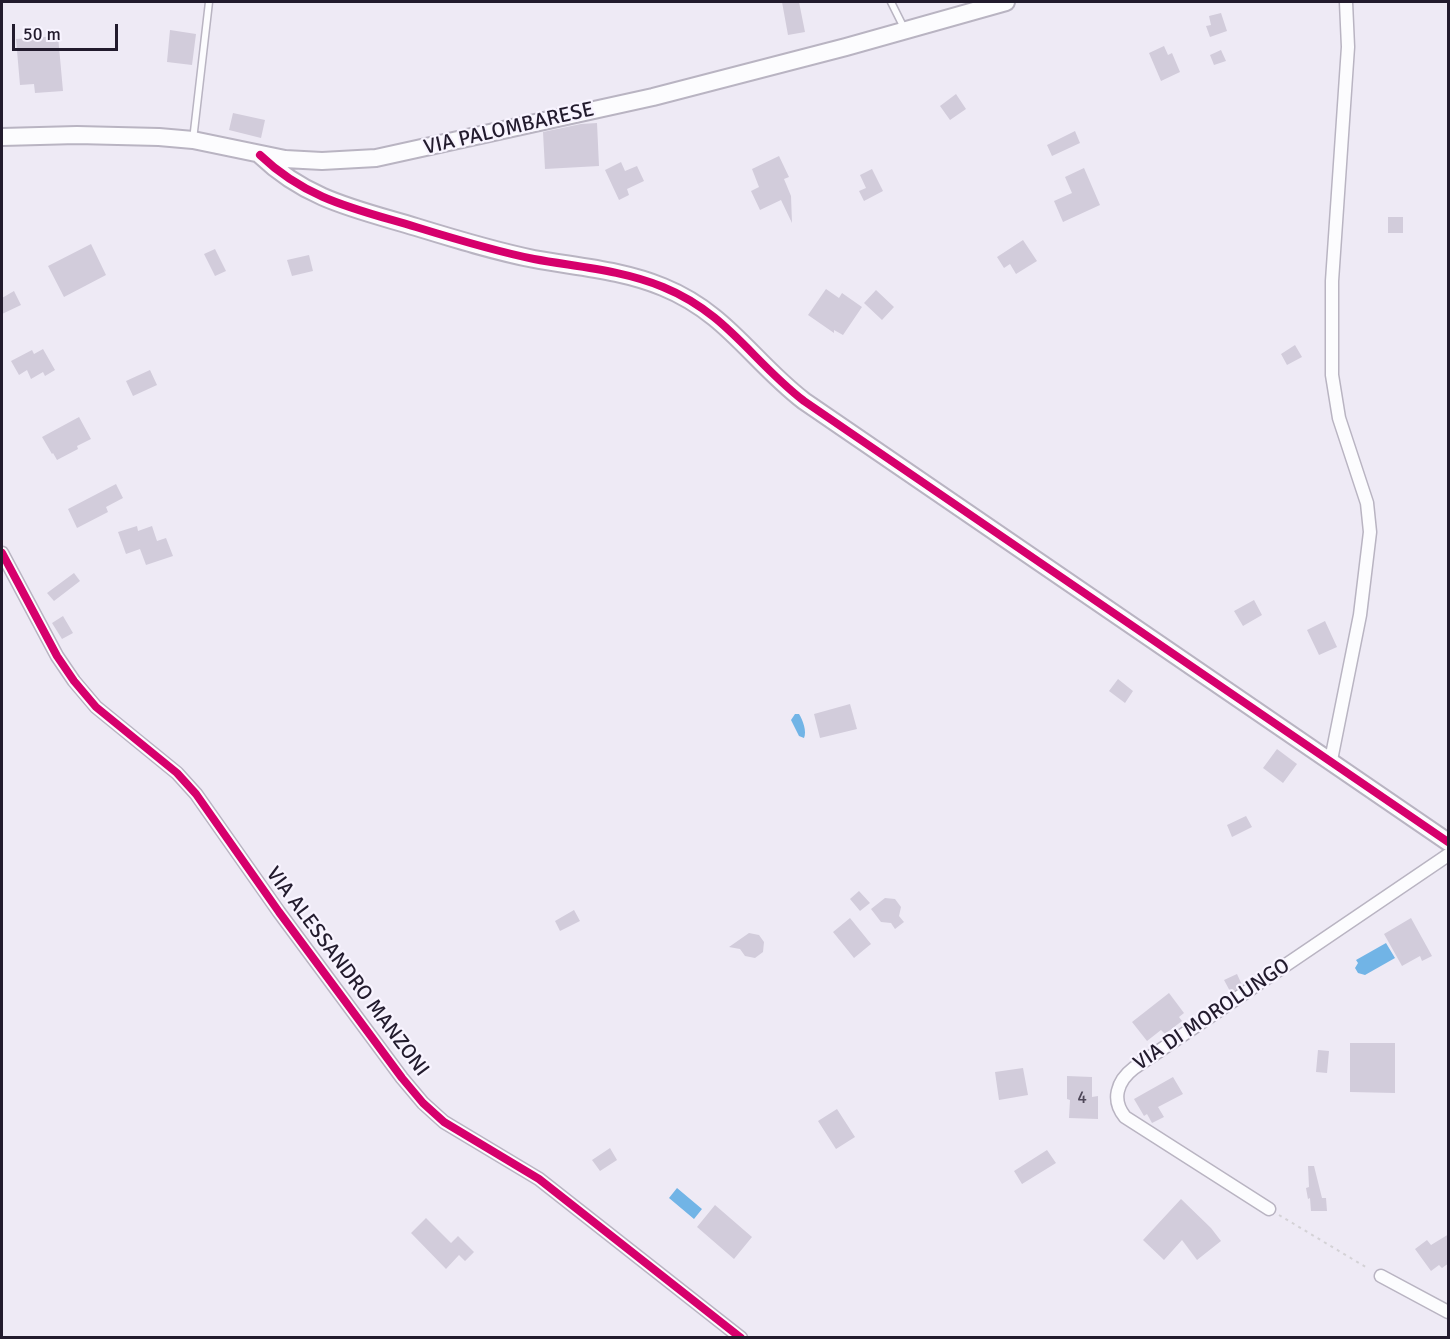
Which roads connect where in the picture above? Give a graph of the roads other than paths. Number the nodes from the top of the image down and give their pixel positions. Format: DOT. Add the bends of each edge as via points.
graph roads {
  1 [pos="209,2"];
  2 [pos="891,2"];
  3 [pos="1006,2"];
  4 [pos="1346,2"];
  5 [pos="906,30"];
  6 [pos="2,137"];
  7 [pos="193,140"];
  8 [pos="260,155"];
  9 [pos="2,553"];
  10 [pos="1331,760"];
  11 [pos="1449,842"];
  12 [pos="1449,855"];
  13 [pos="1269,1209"];
  14 [pos="1381,1276"];
  15 [pos="1449,1312"];
  16 [pos="741,1338"];
  1 -- 7 [label="lane"];
  2 -- 5 [label="lane"];
  3 -- 5 [label="street, VIA PALOMBARESE"];
  4 -- 10 [label="street" via="1349,36 1332,281 1332,375 1339,418 1367,503 1370,532 1360,615"];
  5 -- 8 [label="street, VIA PALOMBARESE" via="643,99 402,154 322,161"];
  6 -- 7 [label="street, VIA PALOMBARESE" via="105,135"];
  7 -- 8 [label="street, VIA PALOMBARESE"];
  8 -- 10 [label="street" via="290,181 327,200 483,247 641,279 692,301 723,323 804,401"];
  9 -- 16 [label="street, VIA ALESSANDRO MANZONI" via="74,681 96,707 177,773 196,794 285,921 423,1103 452,1128 539,1179"];
  10 -- 11 [label="street"];
  12 -- 13 [label="street, VIA DI MOROLUNGO" via="1120,1081 1117,1102 1125,1117"];
  14 -- 15 [label="street"];
}
